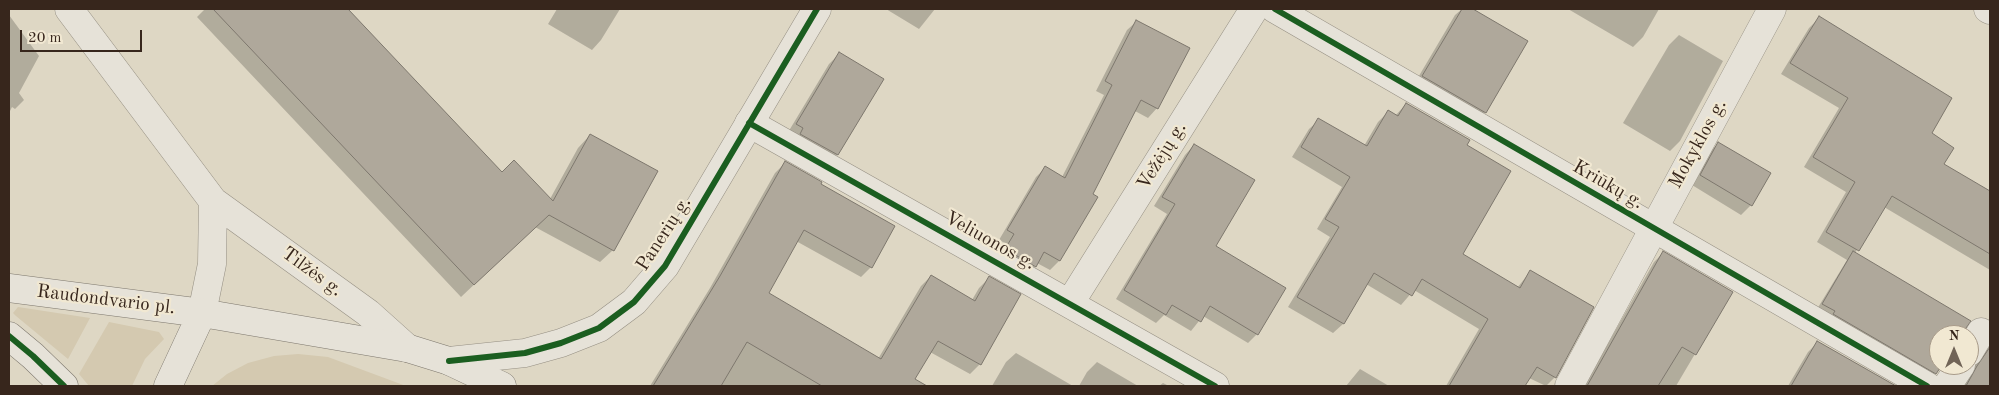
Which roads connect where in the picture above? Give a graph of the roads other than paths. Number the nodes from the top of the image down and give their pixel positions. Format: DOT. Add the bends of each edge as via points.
graph roads {
  1 [pos="69,9"];
  2 [pos="816,9"];
  3 [pos="1254,9"];
  4 [pos="1275,9"];
  5 [pos="1772,9"];
  6 [pos="749,123"];
  7 [pos="213,201"];
  8 [pos="1652,228"];
  9 [pos="9,288"];
  10 [pos="1070,303"];
  11 [pos="202,313"];
  12 [pos="9,336"];
  13 [pos="407,348"];
  14 [pos="449,361"];
  15 [pos="1955,375"];
  16 [pos="64,386"];
  17 [pos="168,386"];
  18 [pos="502,386"];
  19 [pos="1215,386"];
  20 [pos="1569,386"];
  21 [pos="1927,386"];
  22 [pos="1948,386"];
  1 -- 7 [label="street, Tilžės g."];
  2 -- 6 [label="street, Panerių g."];
  3 -- 10 [label="street, Vežėjų g."];
  4 -- 8 [label="street, Kriūkų g."];
  5 -- 8 [label="street, Mokyklos g."];
  6 -- 10 [label="street, Veliuonos g."];
  6 -- 14 [label="street, Panerių g." via="665,266 634,302 599,328 561,344 525,353"];
  7 -- 11 [label="street" via="212,264"];
  7 -- 13 [label="street, Tilžės g." via="368,313"];
  8 -- 20 [label="street, Mokyklos g."];
  8 -- 21 [label="street, Kriūkų g."];
  9 -- 11 [label="street, Raudondvario pl."];
  10 -- 19 [label="street, Veliuonos g."];
  11 -- 13 [label="street, Raudondvario pl."];
  11 -- 17 [label="street"];
  12 -- 16 [label="street"];
  13 -- 14 [label="street, Raudondvario pl."];
  14 -- 18 [label="street, Raudondvario pl."];
  15 -- 22 [label="street"];
}
